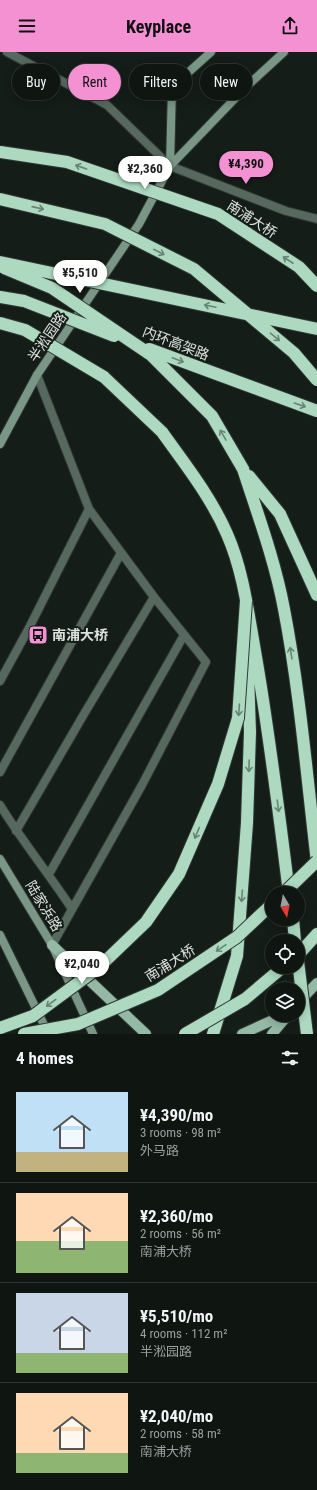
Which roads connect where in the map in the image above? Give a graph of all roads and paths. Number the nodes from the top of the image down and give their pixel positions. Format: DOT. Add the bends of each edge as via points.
graph roads {
  1 [pos="7,52"];
  2 [pos="211,52"];
  3 [pos="284,52"];
  4 [pos="0,152"];
  5 [pos="170,166"];
  6 [pos="0,199"];
  7 [pos="317,219"];
  8 [pos="0,262"];
  9 [pos="0,266"];
  10 [pos="317,286"];
  11 [pos="0,297"];
  12 [pos="0,323"];
  13 [pos="317,329"];
  14 [pos="37,375"];
  15 [pos="317,380"];
  16 [pos="317,411"];
  17 [pos="0,444"];
  18 [pos="243,469"];
  19 [pos="89,509"];
  20 [pos="121,553"];
  21 [pos="317,595"];
  22 [pos="154,597"];
  23 [pos="246,601"];
  24 [pos="184,636"];
  25 [pos="0,681"];
  26 [pos="0,772"];
  27 [pos="0,805"];
  28 [pos="16,831"];
  29 [pos="0,859"];
  30 [pos="317,862"];
  31 [pos="49,874"];
  32 [pos="288,886"];
  33 [pos="291,886"];
  34 [pos="72,909"];
  35 [pos="265,911"];
  36 [pos="317,934"];
  37 [pos="0,935"];
  38 [pos="52,945"];
  39 [pos="305,947"];
  40 [pos="275,974"];
  41 [pos="300,974"];
  42 [pos="317,983"];
  43 [pos="305,996"];
  44 [pos="269,1022"];
  45 [pos="282,1022"];
  46 [pos="0,1028"];
  47 [pos="24,1034"];
  48 [pos="48,1034"];
  49 [pos="93,1034"];
  50 [pos="146,1034"];
  51 [pos="185,1034"];
  52 [pos="213,1034"];
  53 [pos="242,1034"];
  54 [pos="272,1034"];
  55 [pos="307,1034"];
  1 -- 5 [label="street" via="107,105"];
  2 -- 5 [label="main road, 半淞园路" via="172,87"];
  3 -- 5 [label="main road, 半淞园路" via="246,87"];
  10 -- 4 [label="highway, 南浦大桥, one-way, bridge" via="299,268 218,214 67,162"];
  5 -- 7 [label="street" via="286,211"];
  5 -- 14 [label="main road, 半淞园路" via="139,224"];
  6 -- 15 [label="highway, one-way, bridge" via="106,224 194,269 294,353"];
  13 -- 8 [label="highway, one-way, bridge"];
  18 -- 9 [label="highway, one-way, bridge" via="212,416 151,355 52,288"];
  11 -- 16 [label="highway, 内环高架路, one-way, bridge" via="24,301"];
  12 -- 23 [label="highway, bridge" via="25,330 104,377 162,432 204,490 227,534 239,568"];
  14 -- 17 [label="main road, 半淞园路"];
  14 -- 19 [label="street"];
  18 -- 21 [label="highway" via="280,514"];
  30 -- 18 [label="highway, one-way" via="297,692 284,608 268,546"];
  19 -- 20 [label="street"];
  19 -- 25 [label="street"];
  20 -- 22 [label="street"];
  20 -- 26 [label="street"];
  22 -- 24 [label="street"];
  22 -- 28 [label="street"];
  23 -- 32 [label="highway, one-way, bridge" via="267,719"];
  23 -- 46 [label="highway, one-way, bridge" via="238,718 218,784 179,874 146,922 98,968 33,1016"];
  23 -- 52 [label="highway, one-way, bridge" via="250,732 239,941 237,956"];
  24 -- 31 [label="street"];
  24 -- 34 [label="street" via="206,662 142,785"];
  27 -- 28 [label="street"];
  28 -- 31 [label="street"];
  29 -- 38 [label="main road, 陆家浜路"];
  30 -- 33 [label="highway, bridge"];
  31 -- 34 [label="street"];
  34 -- 38 [label="street"];
  35 -- 47 [label="highway, 南浦大桥, one-way, bridge" via="237,937 158,990 78,1024"];
  36 -- 39 [label="highway"];
  37 -- 48 [label="main road"];
  38 -- 49 [label="main road, 陆家浜路"];
  38 -- 50 [label="main road"];
  40 -- 51 [label="highway, bridge" via="245,999"];
  41 -- 55 [label="highway, bridge"];
  42 -- 43 [label="main road"];
  44 -- 53 [label="main road"];
  45 -- 54 [label="main road"];
}
